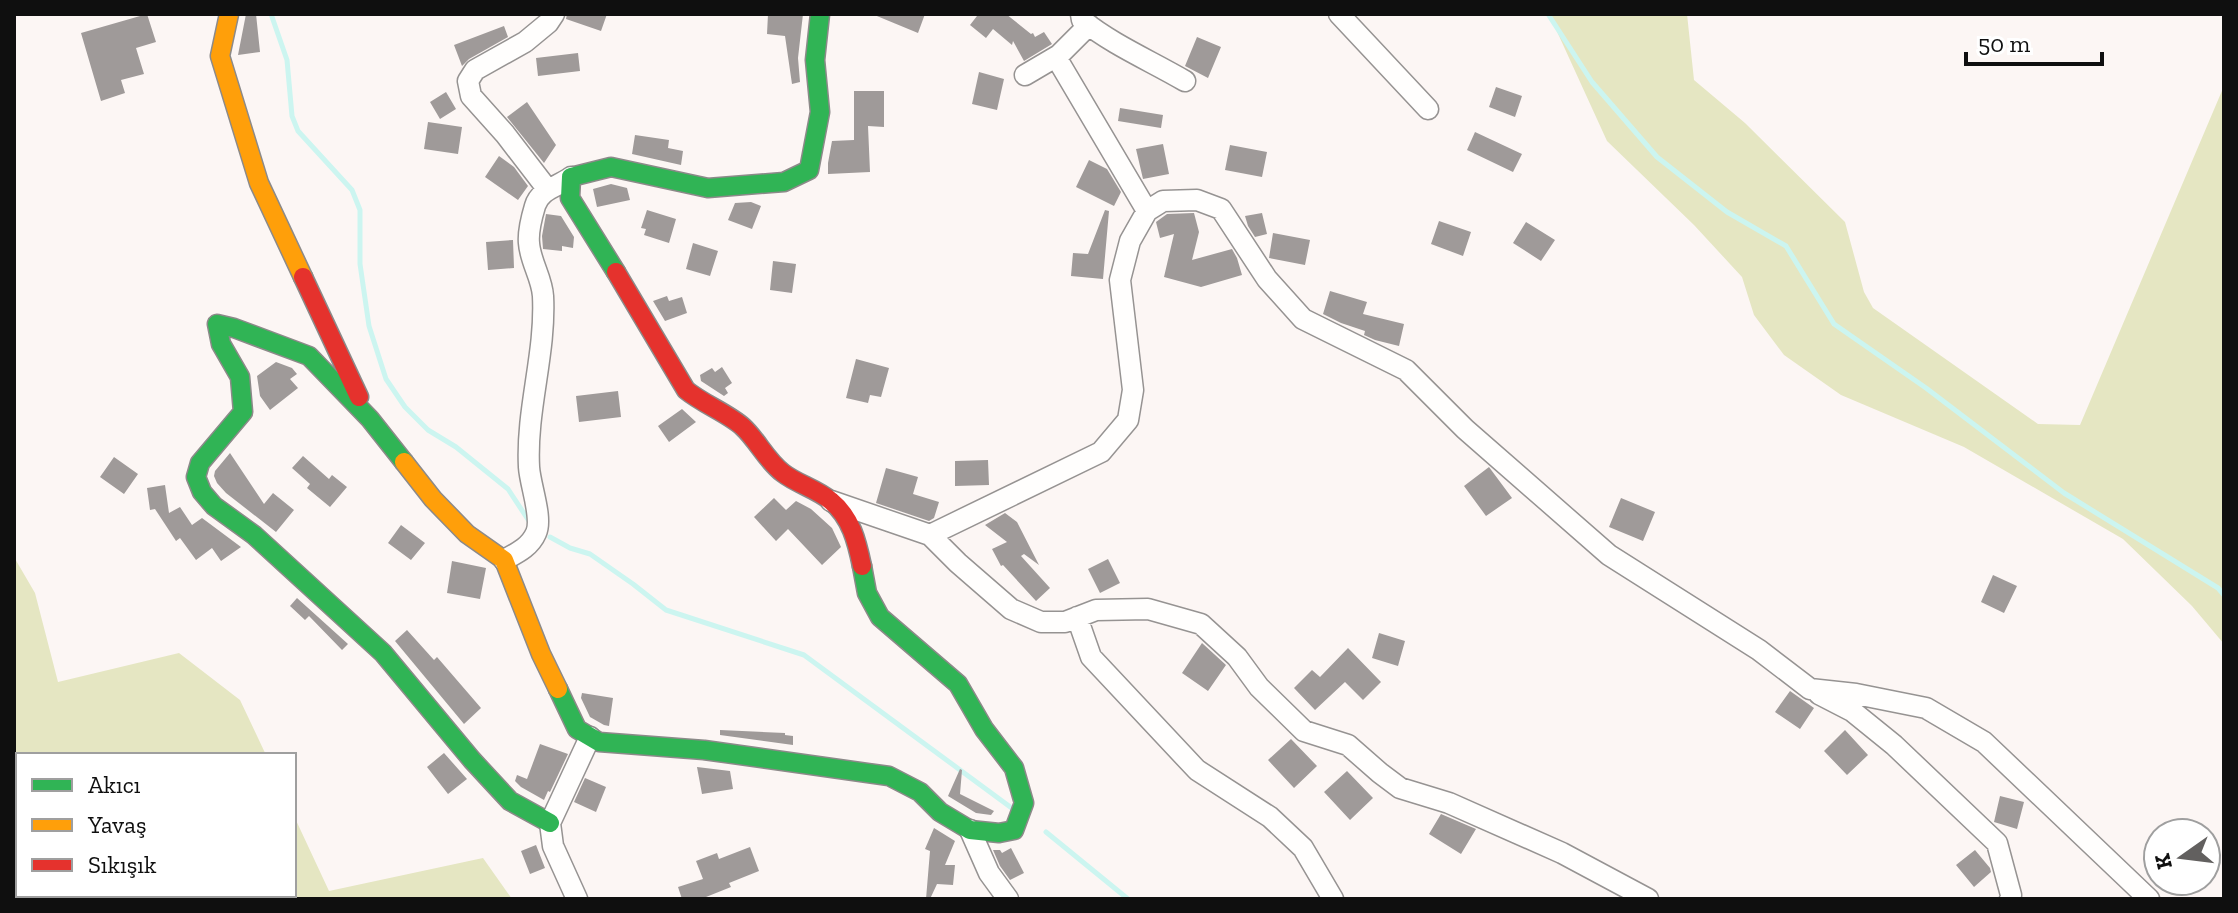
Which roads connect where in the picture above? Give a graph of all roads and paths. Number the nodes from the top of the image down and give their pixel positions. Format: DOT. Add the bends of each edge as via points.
graph roads {
  1 [pos="229,14"];
  2 [pos="554,14"];
  3 [pos="820,14"];
  4 [pos="1339,14"];
  5 [pos="1085,20"];
  6 [pos="1056,57"];
  7 [pos="1025,75"];
  8 [pos="1185,81"];
  9 [pos="1428,109"];
  10 [pos="571,177"];
  11 [pos="548,190"];
  12 [pos="1147,211"];
  13 [pos="370,419"];
  14 [pos="831,501"];
  15 [pos="930,535"];
  16 [pos="504,560"];
  17 [pos="1077,617"];
  18 [pos="1810,689"];
  19 [pos="590,737"];
  20 [pos="550,823"];
  21 [pos="970,830"];
  22 [pos="577,899"];
  23 [pos="1008,899"];
  24 [pos="1333,899"];
  25 [pos="1648,899"];
  26 [pos="2010,899"];
  27 [pos="2149,899"];
  1 -- 13 [label="street" via="220,56 259,183"];
  2 -- 11 [label="street" via="525,42 475,70 468,81 471,96"];
  3 -- 10 [label="street" via="815,60 820,112 809,170 784,182 708,188 611,167"];
  4 -- 9 [label="street"];
  5 -- 6 [label="street"];
  5 -- 8 [label="street" via="1106,39"];
  6 -- 7 [label="street"];
  6 -- 12 [label="street"];
  10 -- 11 [label="street"];
  10 -- 14 [label="street" via="570,198 686,390 742,426 785,475"];
  11 -- 16 [label="street" via="535,204 529,242 543,292 543,336 529,430 537,532 523,551"];
  12 -- 15 [label="street" via="1130,241 1120,280 1133,390 1128,420 1101,452"];
  12 -- 18 [label="street" via="1163,201 1197,200 1221,209 1267,279 1303,319 1406,370 1609,555 1759,650"];
  13 -- 16 [label="street" via="433,499 467,534"];
  13 -- 20 [label="street" via="309,356 217,324 223,350 238,371 243,412 200,463 196,477 214,506 254,535 383,653 510,801"];
  14 -- 15 [label="street"];
  14 -- 21 [label="street" via="856,538 867,593 880,617 958,684 1014,768 1024,803 1014,830"];
  15 -- 17 [label="street" via="1011,609 1041,622"];
  16 -- 19 [label="street" via="568,714"];
  17 -- 24 [label="street" via="1091,657 1197,770 1270,817 1303,848"];
  17 -- 25 [label="street" via="1096,610 1148,609 1201,624 1304,731 1348,745 1400,788 1548,846"];
  18 -- 26 [label="street" via="1852,711 1894,745 1997,843"];
  18 -- 27 [label="street" via="1926,708 1984,742"];
  19 -- 20 [label="street"];
  19 -- 21 [label="street" via="889,776"];
  20 -- 22 [label="street" via="553,846"];
  21 -- 23 [label="street" via="989,873"];
}
